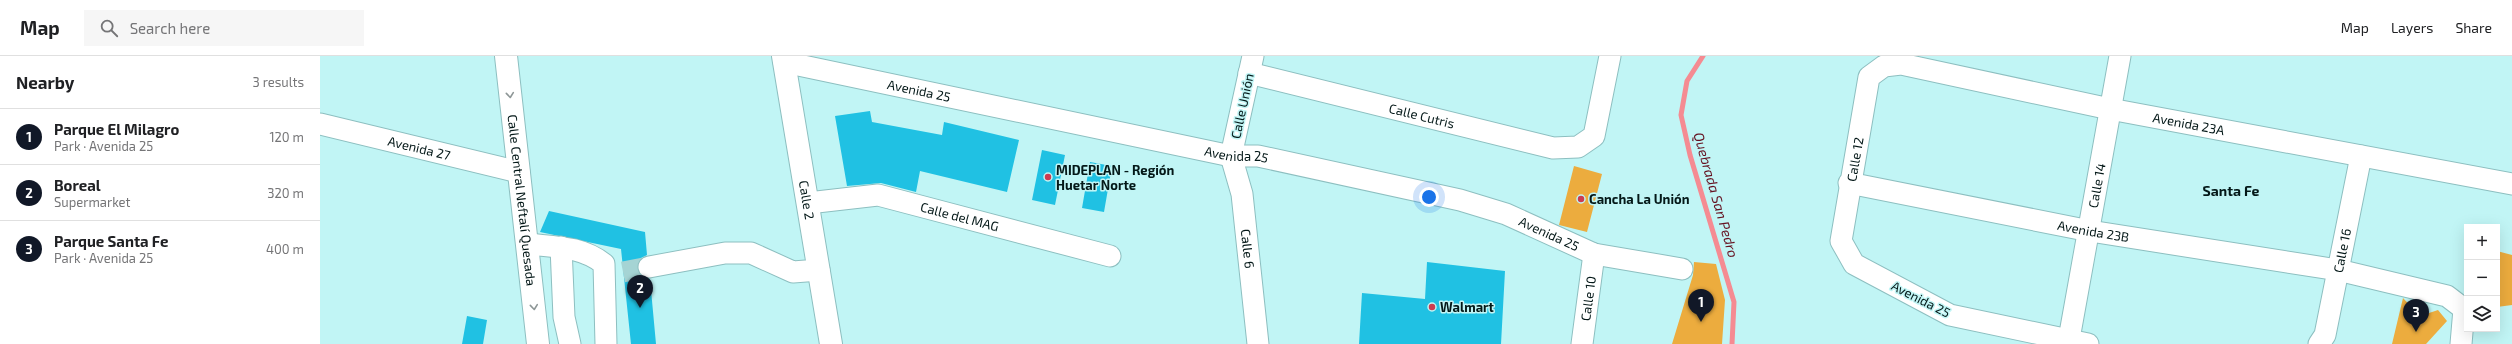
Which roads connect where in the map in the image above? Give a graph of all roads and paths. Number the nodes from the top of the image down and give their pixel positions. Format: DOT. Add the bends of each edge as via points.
graph roads {
  1 [pos="506,56"];
  2 [pos="1610,56"];
  3 [pos="2120,56"];
  4 [pos="784,59"];
  5 [pos="1251,64"];
  6 [pos="1869,77"];
  7 [pos="2110,109"];
  8 [pos="320,124"];
  9 [pos="1231,156"];
  10 [pos="2361,156"];
  11 [pos="519,172"];
  12 [pos="1850,183"];
  13 [pos="2512,184"];
  14 [pos="808,203"];
  15 [pos="2090,231"];
  16 [pos="1841,241"];
  17 [pos="528,244"];
  18 [pos="561,247"];
  19 [pos="1594,254"];
  20 [pos="1110,256"];
  21 [pos="649,267"];
  22 [pos="1682,269"];
  23 [pos="819,270"];
  24 [pos="2338,270"];
  25 [pos="537,339"];
  26 [pos="569,341"];
  27 [pos="2078,342"];
  28 [pos="606,344"];
  29 [pos="831,344"];
  30 [pos="1258,344"];
  31 [pos="1582,344"];
  32 [pos="2319,344"];
  33 [pos="2461,344"];
  1 -- 11 [label="main road, Calle Central Neftalí Quesada, one-way"];
  2 -- 5 [label="street, Calle Cutris" via="1594,136 1578,146 1553,148"];
  3 -- 7 [label="street, Calle 14"];
  4 -- 9 [label="street, Avenida 25"];
  4 -- 14 [label="main road, Calle 2"];
  5 -- 9 [label="street, Calle Unión"];
  6 -- 7 [label="street, Avenida 23A" via="1884,66 1901,64"];
  6 -- 12 [label="street, Calle 12"];
  7 -- 10 [label="street, Avenida 23A"];
  7 -- 15 [label="street, Calle 14"];
  8 -- 11 [label="street, Avenida 27"];
  9 -- 19 [label="street, Avenida 25" via="1258,156 1460,200 1506,214"];
  9 -- 30 [label="street, Calle 6" via="1242,194"];
  10 -- 13 [label="street, Avenida 23A"];
  10 -- 24 [label="street, Calle 16"];
  11 -- 17 [label="main road, Calle Central Neftalí Quesada"];
  12 -- 15 [label="street, Avenida 23B"];
  12 -- 16 [label="street, Calle 12"];
  14 -- 20 [label="street, Calle del MAG" via="878,195"];
  14 -- 23 [label="main road, Calle 2"];
  15 -- 24 [label="street, Avenida 23B"];
  15 -- 27 [label="street, Calle 14"];
  16 -- 27 [label="street, Avenida 25" via="1854,264 1950,316"];
  17 -- 18 [label="street"];
  17 -- 25 [label="main road, Calle Central Neftalí Quesada, one-way"];
  18 -- 26 [label="street" via="564,317"];
  18 -- 28 [label="street" via="592,254 614,274"];
  19 -- 22 [label="street, Avenida 25"];
  19 -- 31 [label="street, Calle 10"];
  21 -- 23 [label="street" via="725,253 751,253 793,272"];
  23 -- 29 [label="main road, Calle 2"];
  24 -- 32 [label="street, Calle 16" via="2325,334"];
  24 -- 33 [label="street" via="2447,296 2464,309"];
  25 -- 26 [label="street"];
}
